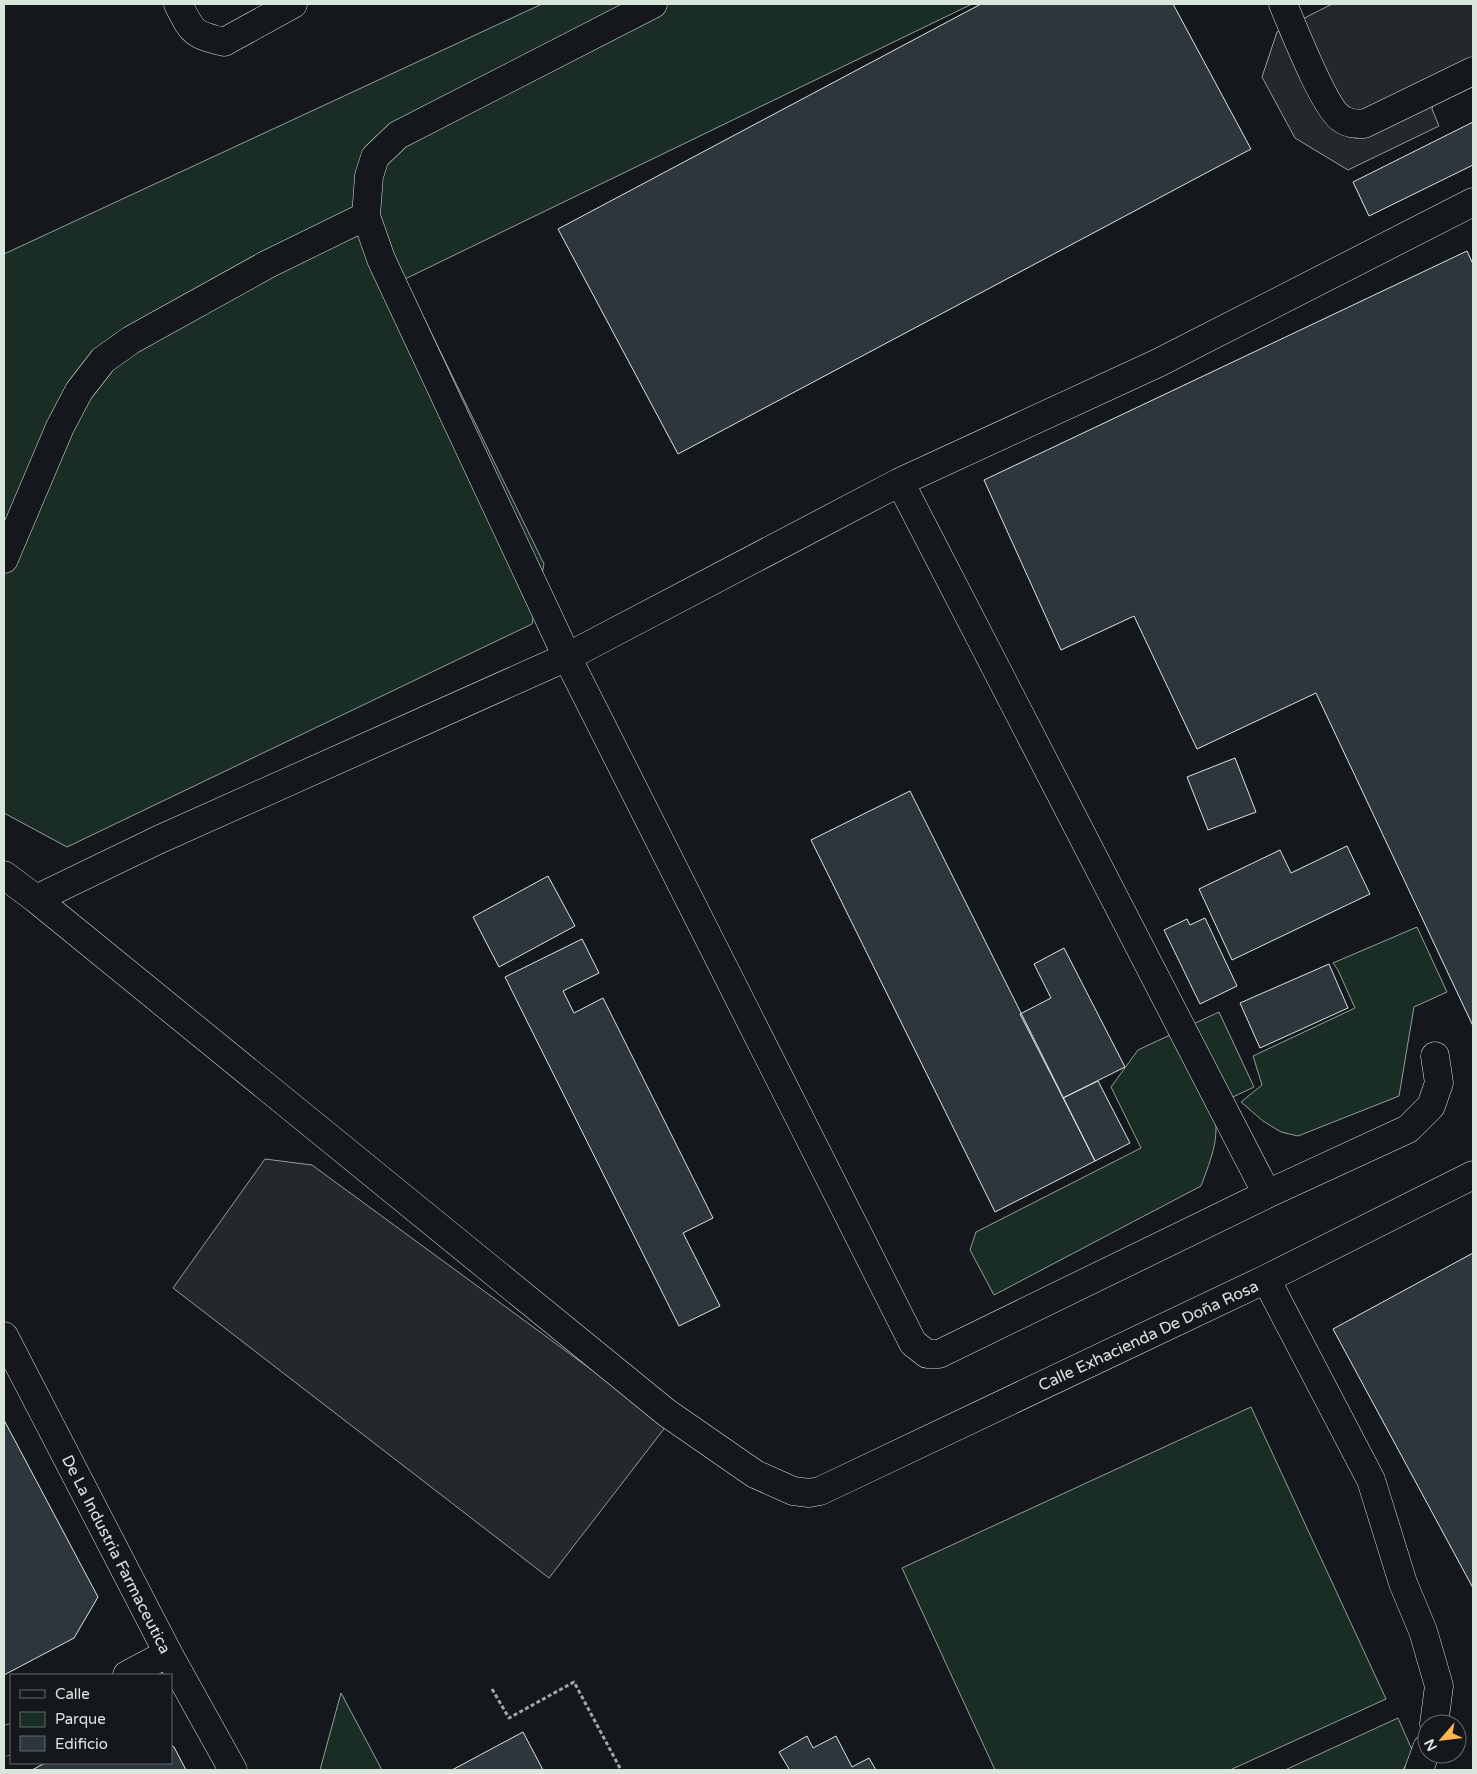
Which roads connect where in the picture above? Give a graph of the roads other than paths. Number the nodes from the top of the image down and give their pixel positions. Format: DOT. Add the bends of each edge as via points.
graph roads {
  1 [pos="178,4"];
  2 [pos="293,4"];
  3 [pos="653,4"];
  4 [pos="1283,4"];
  5 [pos="1473,71"];
  6 [pos="1473,202"];
  7 [pos="366,216"];
  8 [pos="900,482"];
  9 [pos="4,559"];
  10 [pos="568,657"];
  11 [pos="4,875"];
  12 [pos="36,899"];
  13 [pos="1435,1056"];
  14 [pos="1473,1175"];
  15 [pos="1266,1194"];
  16 [pos="1266,1279"];
  17 [pos="4,1336"];
  18 [pos="168,1653"];
  19 [pos="128,1674"];
  20 [pos="1435,1714"];
  21 [pos="233,1770"];
  1 -- 2 [label="main road" via="191,28 204,37 224,42"];
  3 -- 7 [label="main road" via="398,134 375,157 369,176"];
  4 -- 5 [label="main road" via="1333,111 1352,123 1364,124"];
  6 -- 8 [label="main road" via="1158,363"];
  7 -- 9 [label="main road" via="268,264 130,340 103,360 79,391 60,427"];
  7 -- 10 [label="main road" via="382,259"];
  8 -- 10 [label="main road"];
  8 -- 15 [label="main road"];
  10 -- 12 [label="main road" via="158,840"];
  10 -- 15 [label="main road" via="913,1343 919,1349 927,1354 939,1354"];
  11 -- 12 [label="main road"];
  12 -- 16 [label="main road, Calle Exhacienda De Doña Rosa" via="667,1413 755,1474 793,1491 820,1491"];
  13 -- 15 [label="main road" via="1439,1083 1431,1106 1408,1129"];
  14 -- 16 [label="main road, Calle Exhacienda De Doña Rosa"];
  16 -- 20 [label="main road" via="1371,1480 1439,1686"];
  17 -- 18 [label="main road, De La Industria Farmaceutica"];
  18 -- 19 [label="main road"];
  18 -- 21 [label="main road, De La Industria Farmaceutica"];
}
